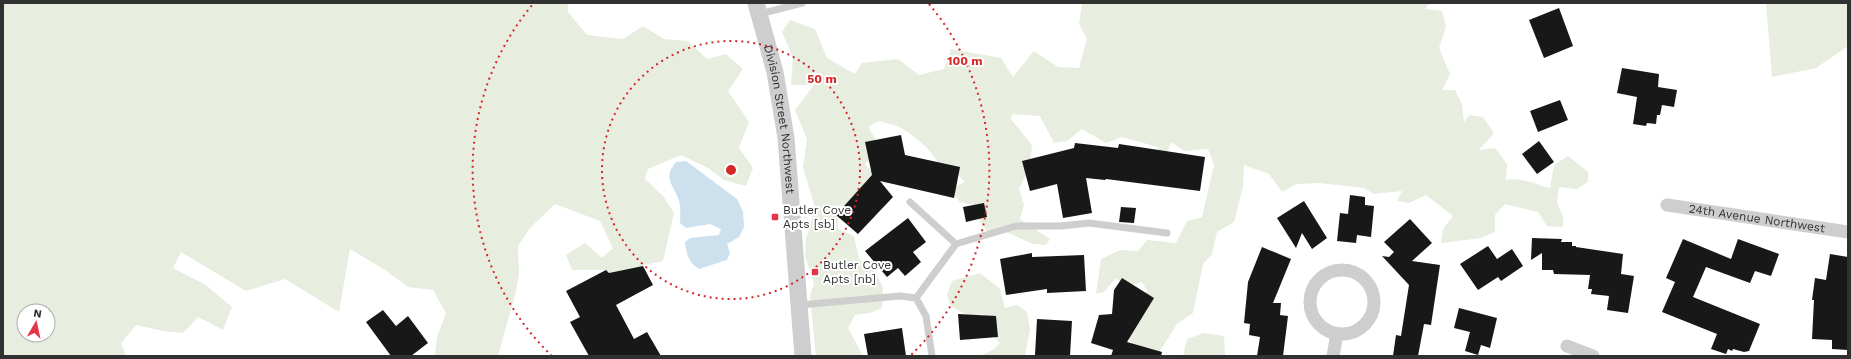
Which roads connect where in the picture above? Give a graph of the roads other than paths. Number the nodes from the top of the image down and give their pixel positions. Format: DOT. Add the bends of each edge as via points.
graph roads {
  1 [pos="802,3"];
  2 [pos="758,8"];
  3 [pos="910,202"];
  4 [pos="1667,205"];
  5 [pos="1848,232"];
  6 [pos="1167,233"];
  7 [pos="956,244"];
  8 [pos="916,298"];
  9 [pos="800,305"];
  10 [pos="1337,334"];
  11 [pos="1567,346"];
  12 [pos="803,356"];
  13 [pos="932,356"];
  14 [pos="1333,356"];
  15 [pos="1593,356"];
  1 -- 2 [label="lane"];
  2 -- 9 [label="street, Division Street Northwest" via="775,72 786,138"];
  3 -- 7 [label="lane"];
  4 -- 5 [label="street, 24th Avenue Northwest"];
  6 -- 7 [label="lane" via="1089,223 1016,226"];
  7 -- 8 [label="lane"];
  8 -- 9 [label="lane" via="900,296"];
  8 -- 13 [label="lane" via="926,316"];
  9 -- 12 [label="street, Division Street Northwest"];
  10 -- 10 [label="street" via="1348,334 1367,324 1375,304 1370,283 1352,271 1336,270 1322,276 1311,295 1310,305 1316,320 1327,331"];
  10 -- 14 [label="street"];
  11 -- 15 [label="street"];
}
